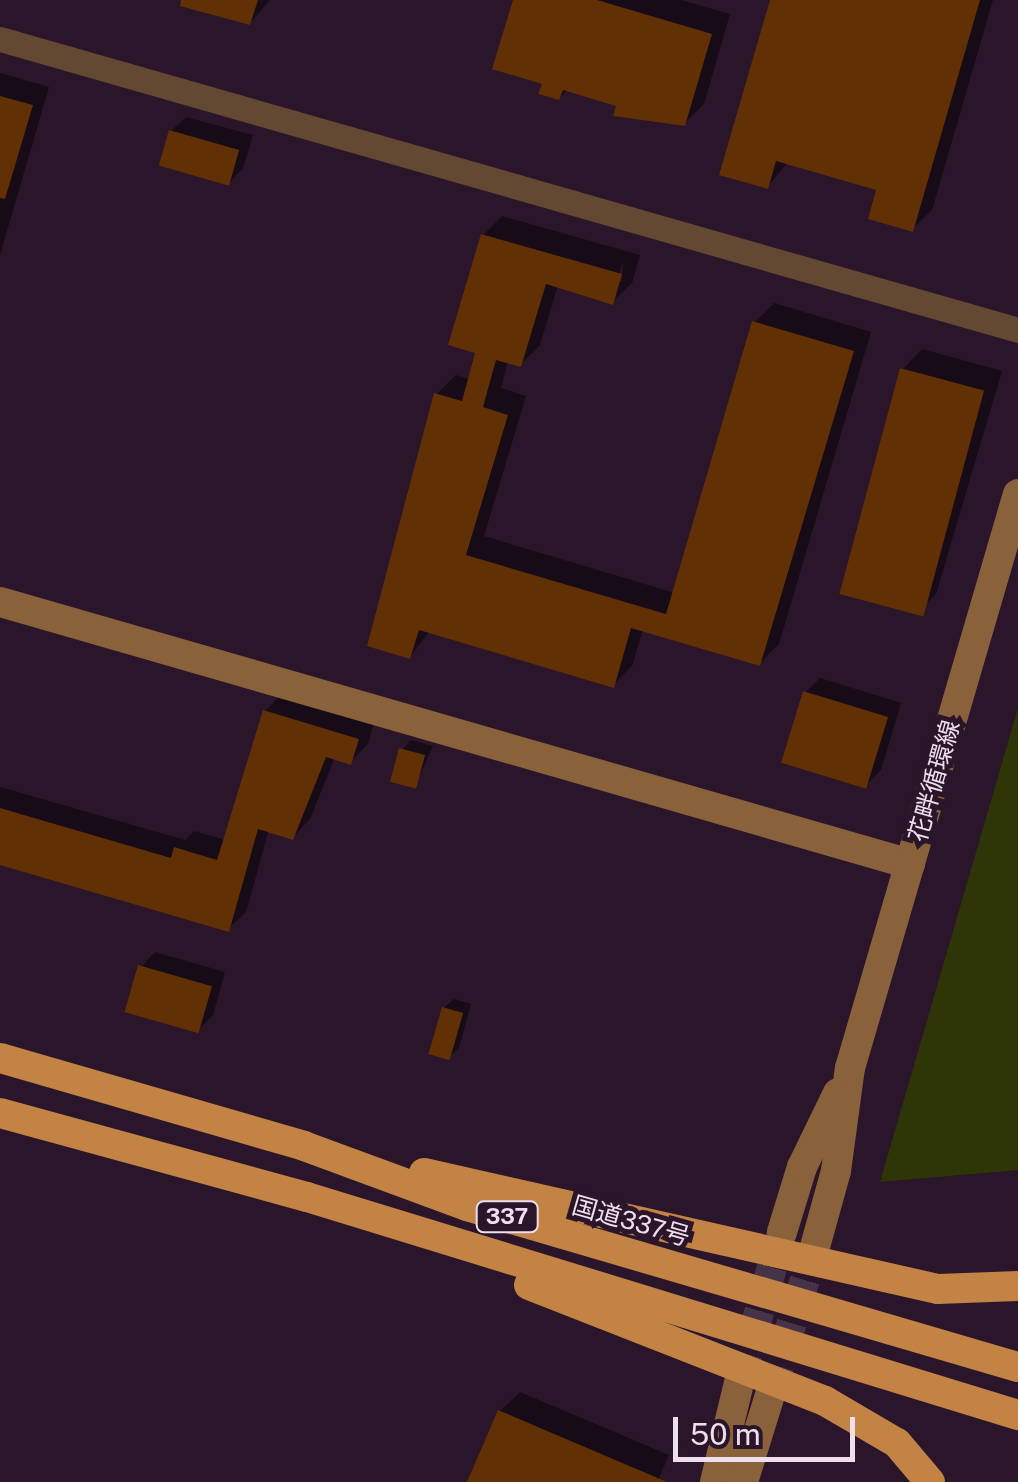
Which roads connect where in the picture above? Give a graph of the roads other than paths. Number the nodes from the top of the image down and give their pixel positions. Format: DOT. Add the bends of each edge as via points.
graph roads {
  1 [pos="0,39"];
  2 [pos="1018,330"];
  3 [pos="1018,494"];
  4 [pos="0,602"];
  5 [pos="910,864"];
  6 [pos="0,1058"];
  7 [pos="850,1068"];
  8 [pos="0,1112"];
  9 [pos="304,1146"];
  10 [pos="307,1197"];
  11 [pos="782,1232"];
  12 [pos="816,1243"];
  13 [pos="1018,1286"];
  14 [pos="1018,1367"];
  15 [pos="739,1383"];
  16 [pos="770,1395"];
  17 [pos="1018,1415"];
  18 [pos="715,1482"];
  19 [pos="743,1482"];
  20 [pos="930,1482"];
  1 -- 2 [label="street"];
  3 -- 5 [label="street, 花畔循環線"];
  4 -- 5 [label="street"];
  5 -- 7 [label="street, 花畔循環線"];
  6 -- 9 [label="highway, 国道337号 / 337"];
  7 -- 11 [label="street, 花畔循環線" via="802,1167"];
  7 -- 12 [label="street, 花畔循環線" via="836,1171"];
  8 -- 10 [label="highway, 337"];
  9 -- 13 [label="highway" via="938,1289"];
  9 -- 14 [label="highway, 国道337号 / 337" via="466,1206"];
  10 -- 17 [label="highway, 337"];
  10 -- 20 [label="highway" via="825,1401 897,1443"];
  15 -- 18 [label="street"];
  16 -- 19 [label="street"];
}
